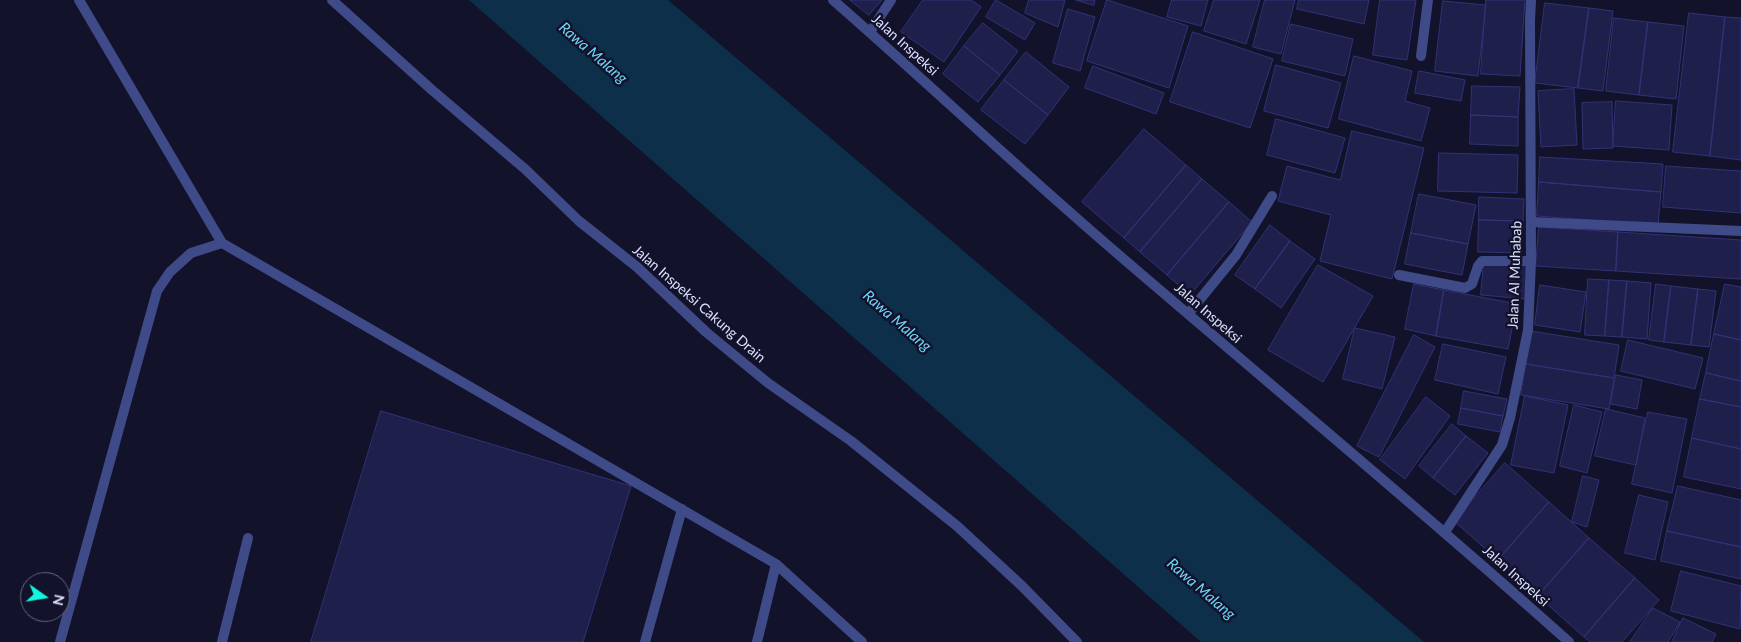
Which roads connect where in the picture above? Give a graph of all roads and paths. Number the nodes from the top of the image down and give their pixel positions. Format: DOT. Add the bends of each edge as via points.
graph roads {
  1 [pos="79,0"];
  2 [pos="332,0"];
  3 [pos="833,0"];
  4 [pos="891,0"];
  5 [pos="1428,0"];
  6 [pos="1531,0"];
  7 [pos="870,32"];
  8 [pos="1421,56"];
  9 [pos="1272,196"];
  10 [pos="1531,222"];
  11 [pos="1741,231"];
  12 [pos="222,242"];
  13 [pos="1531,261"];
  14 [pos="1399,275"];
  15 [pos="1188,314"];
  16 [pos="682,509"];
  17 [pos="1445,532"];
  18 [pos="248,538"];
  19 [pos="776,564"];
  20 [pos="60,642"];
  21 [pos="222,642"];
  22 [pos="645,642"];
  23 [pos="757,642"];
  24 [pos="862,642"];
  25 [pos="1077,642"];
  26 [pos="1569,642"];
  1 -- 12 [label="street"];
  2 -- 25 [label="street, Jalan Inspeksi Cakung Drain" via="579,220 637,267 706,332 957,526"];
  3 -- 7 [label="street, Jalan Inspeksi"];
  4 -- 7 [label="street"];
  5 -- 8 [label="street"];
  6 -- 10 [label="street, Jalan Al Muhabab"];
  7 -- 15 [label="street, Jalan Inspeksi" via="1043,189"];
  9 -- 15 [label="street" via="1236,255"];
  10 -- 11 [label="street"];
  10 -- 13 [label="street, Jalan Al Muhabab"];
  12 -- 16 [label="street"];
  12 -- 20 [label="street" via="190,253 170,272 157,291"];
  13 -- 14 [label="street" via="1482,261 1472,284 1465,288"];
  13 -- 17 [label="street, Jalan Al Muhabab" via="1528,330 1502,445"];
  15 -- 17 [label="street, Jalan Inspeksi"];
  16 -- 19 [label="street"];
  16 -- 22 [label="street"];
  17 -- 26 [label="street, Jalan Inspeksi"];
  18 -- 21 [label="street"];
  19 -- 23 [label="street"];
  19 -- 24 [label="street"];
}
